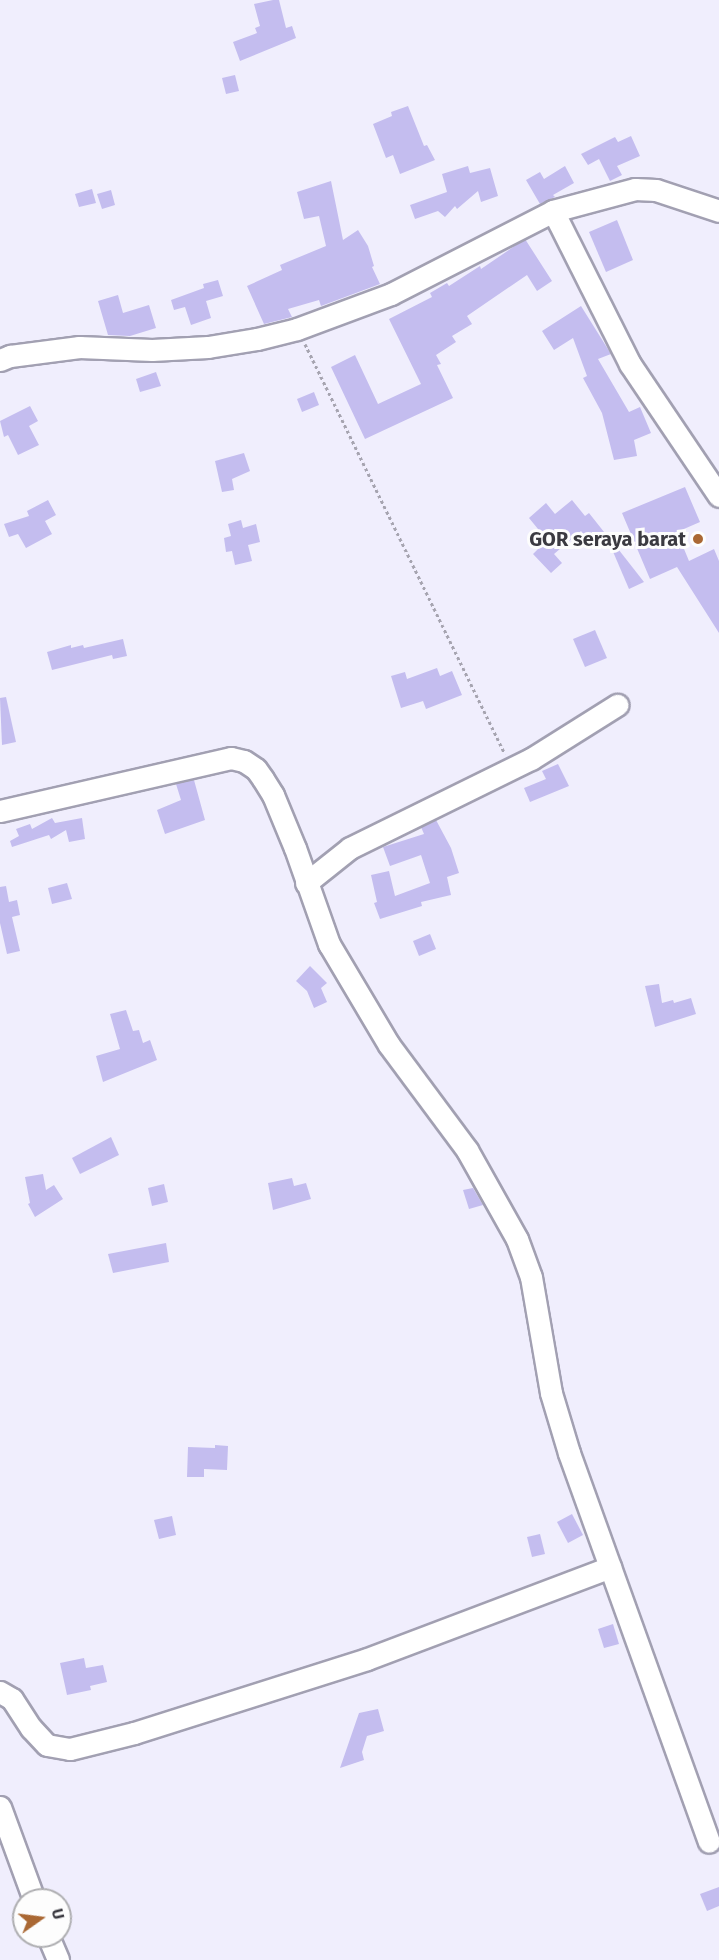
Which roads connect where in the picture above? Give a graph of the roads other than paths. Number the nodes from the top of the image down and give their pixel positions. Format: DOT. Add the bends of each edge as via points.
graph roads {
  1 [pos="553,211"];
  2 [pos="719,211"];
  3 [pos="0,360"];
  4 [pos="719,496"];
  5 [pos="618,705"];
  6 [pos="0,811"];
  7 [pos="306,883"];
  8 [pos="610,1567"];
  9 [pos="0,1692"];
  10 [pos="0,1807"];
  11 [pos="709,1842"];
  12 [pos="30,1888"];
  1 -- 2 [label="street" via="635,189 656,190"];
  1 -- 3 [label="street" via="391,294 297,329 208,347 79,347"];
  1 -- 4 [label="street" via="630,364"];
  5 -- 7 [label="street" via="512,768 350,848"];
  6 -- 7 [label="street" via="208,762 243,760 255,769 273,795"];
  7 -- 8 [label="street" via="329,944 389,1045 467,1150 517,1239 531,1277 551,1393"];
  8 -- 9 [label="street" via="367,1659 135,1733 70,1749 47,1746 12,1699"];
  8 -- 11 [label="street"];
  10 -- 12 [label="street"];
}
